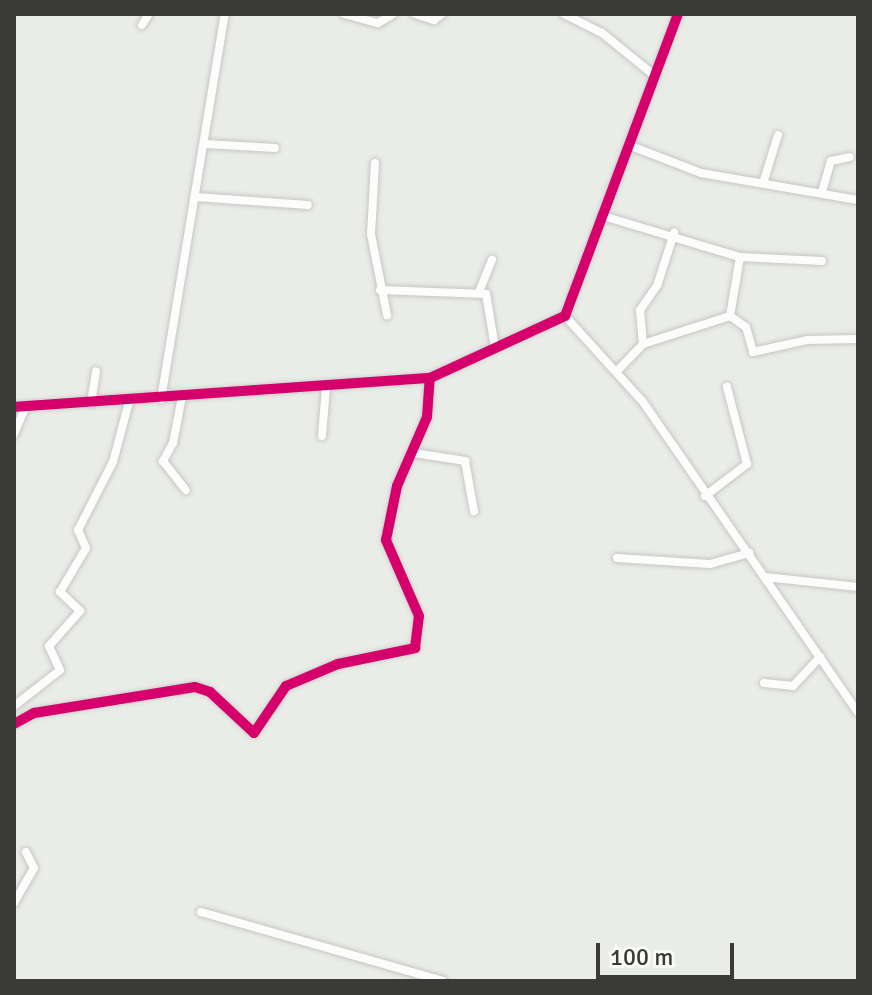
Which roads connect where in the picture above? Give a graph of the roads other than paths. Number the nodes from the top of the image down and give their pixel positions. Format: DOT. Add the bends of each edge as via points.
graph roads {
  1 [pos="149,14"];
  2 [pos="225,14"];
  3 [pos="344,14"];
  4 [pos="393,14"];
  5 [pos="415,14"];
  6 [pos="442,14"];
  7 [pos="564,14"];
  8 [pos="678,14"];
  9 [pos="142,25"];
  10 [pos="655,76"];
  11 [pos="778,135"];
  12 [pos="205,144"];
  13 [pos="631,146"];
  14 [pos="275,148"];
  15 [pos="850,157"];
  16 [pos="375,163"];
  17 [pos="764,180"];
  18 [pos="822,192"];
  19 [pos="196,197"];
  20 [pos="858,200"];
  21 [pos="308,205"];
  22 [pos="603,216"];
  23 [pos="674,233"];
  24 [pos="740,257"];
  25 [pos="492,259"];
  26 [pos="822,261"];
  27 [pos="380,290"];
  28 [pos="479,292"];
  29 [pos="387,315"];
  30 [pos="565,316"];
  31 [pos="730,316"];
  32 [pos="858,339"];
  33 [pos="643,344"];
  34 [pos="495,347"];
  35 [pos="618,370"];
  36 [pos="96,371"];
  37 [pos="430,378"];
  38 [pos="326,387"];
  39 [pos="727,387"];
  40 [pos="182,397"];
  41 [pos="161,399"];
  42 [pos="129,402"];
  43 [pos="91,403"];
  44 [pos="26,406"];
  45 [pos="14,407"];
  46 [pos="14,434"];
  47 [pos="322,436"];
  48 [pos="414,453"];
  49 [pos="186,490"];
  50 [pos="705,496"];
  51 [pos="474,511"];
  52 [pos="749,553"];
  53 [pos="617,558"];
  54 [pos="765,577"];
  55 [pos="858,587"];
  56 [pos="820,657"];
  57 [pos="764,683"];
  58 [pos="14,706"];
  59 [pos="858,712"];
  60 [pos="14,724"];
  61 [pos="26,852"];
  62 [pos="14,903"];
  63 [pos="201,912"];
  64 [pos="443,981"];
  1 -- 9 [label="street"];
  2 -- 12 [label="street"];
  3 -- 4 [label="street" via="378,23"];
  5 -- 6 [label="street" via="434,20"];
  7 -- 10 [label="street" via="602,33"];
  8 -- 10 [label="street"];
  10 -- 13 [label="street"];
  11 -- 17 [label="street"];
  12 -- 14 [label="street"];
  12 -- 19 [label="street"];
  13 -- 17 [label="street" via="690,170"];
  13 -- 22 [label="street"];
  15 -- 18 [label="street" via="831,161"];
  16 -- 27 [label="street" via="371,225"];
  17 -- 18 [label="street"];
  18 -- 20 [label="street"];
  19 -- 21 [label="street"];
  19 -- 41 [label="street"];
  22 -- 23 [label="street"];
  22 -- 30 [label="street"];
  23 -- 24 [label="street"];
  23 -- 33 [label="street" via="660,278 640,310"];
  24 -- 26 [label="street"];
  24 -- 31 [label="street"];
  25 -- 28 [label="street"];
  27 -- 28 [label="street"];
  27 -- 29 [label="street"];
  28 -- 34 [label="street" via="490,300"];
  30 -- 34 [label="street"];
  30 -- 35 [label="street"];
  31 -- 32 [label="street" via="746,327 756,353 807,340"];
  31 -- 33 [label="street"];
  33 -- 35 [label="street"];
  34 -- 37 [label="street"];
  35 -- 50 [label="street"];
  36 -- 43 [label="street"];
  37 -- 38 [label="street"];
  37 -- 48 [label="street" via="427,417"];
  38 -- 40 [label="street"];
  38 -- 47 [label="street"];
  39 -- 50 [label="street" via="747,464"];
  40 -- 41 [label="street"];
  40 -- 49 [label="street" via="173,443 163,461"];
  41 -- 42 [label="street"];
  42 -- 43 [label="street"];
  42 -- 58 [label="street" via="113,462 78,530 86,548 60,592 80,611 49,646 60,670"];
  43 -- 44 [label="street"];
  44 -- 45 [label="street"];
  44 -- 46 [label="street"];
  48 -- 51 [label="street" via="465,461"];
  48 -- 60 [label="street" via="395,493 386,540 419,616 415,648 338,664 286,686 256,732 210,692 195,687 34,713"];
  50 -- 52 [label="street"];
  52 -- 53 [label="street" via="710,564"];
  52 -- 54 [label="street"];
  54 -- 55 [label="street"];
  54 -- 56 [label="street"];
  56 -- 57 [label="street" via="793,686"];
  56 -- 59 [label="street"];
  61 -- 62 [label="street" via="34,868"];
  63 -- 64 [label="street"];
}
